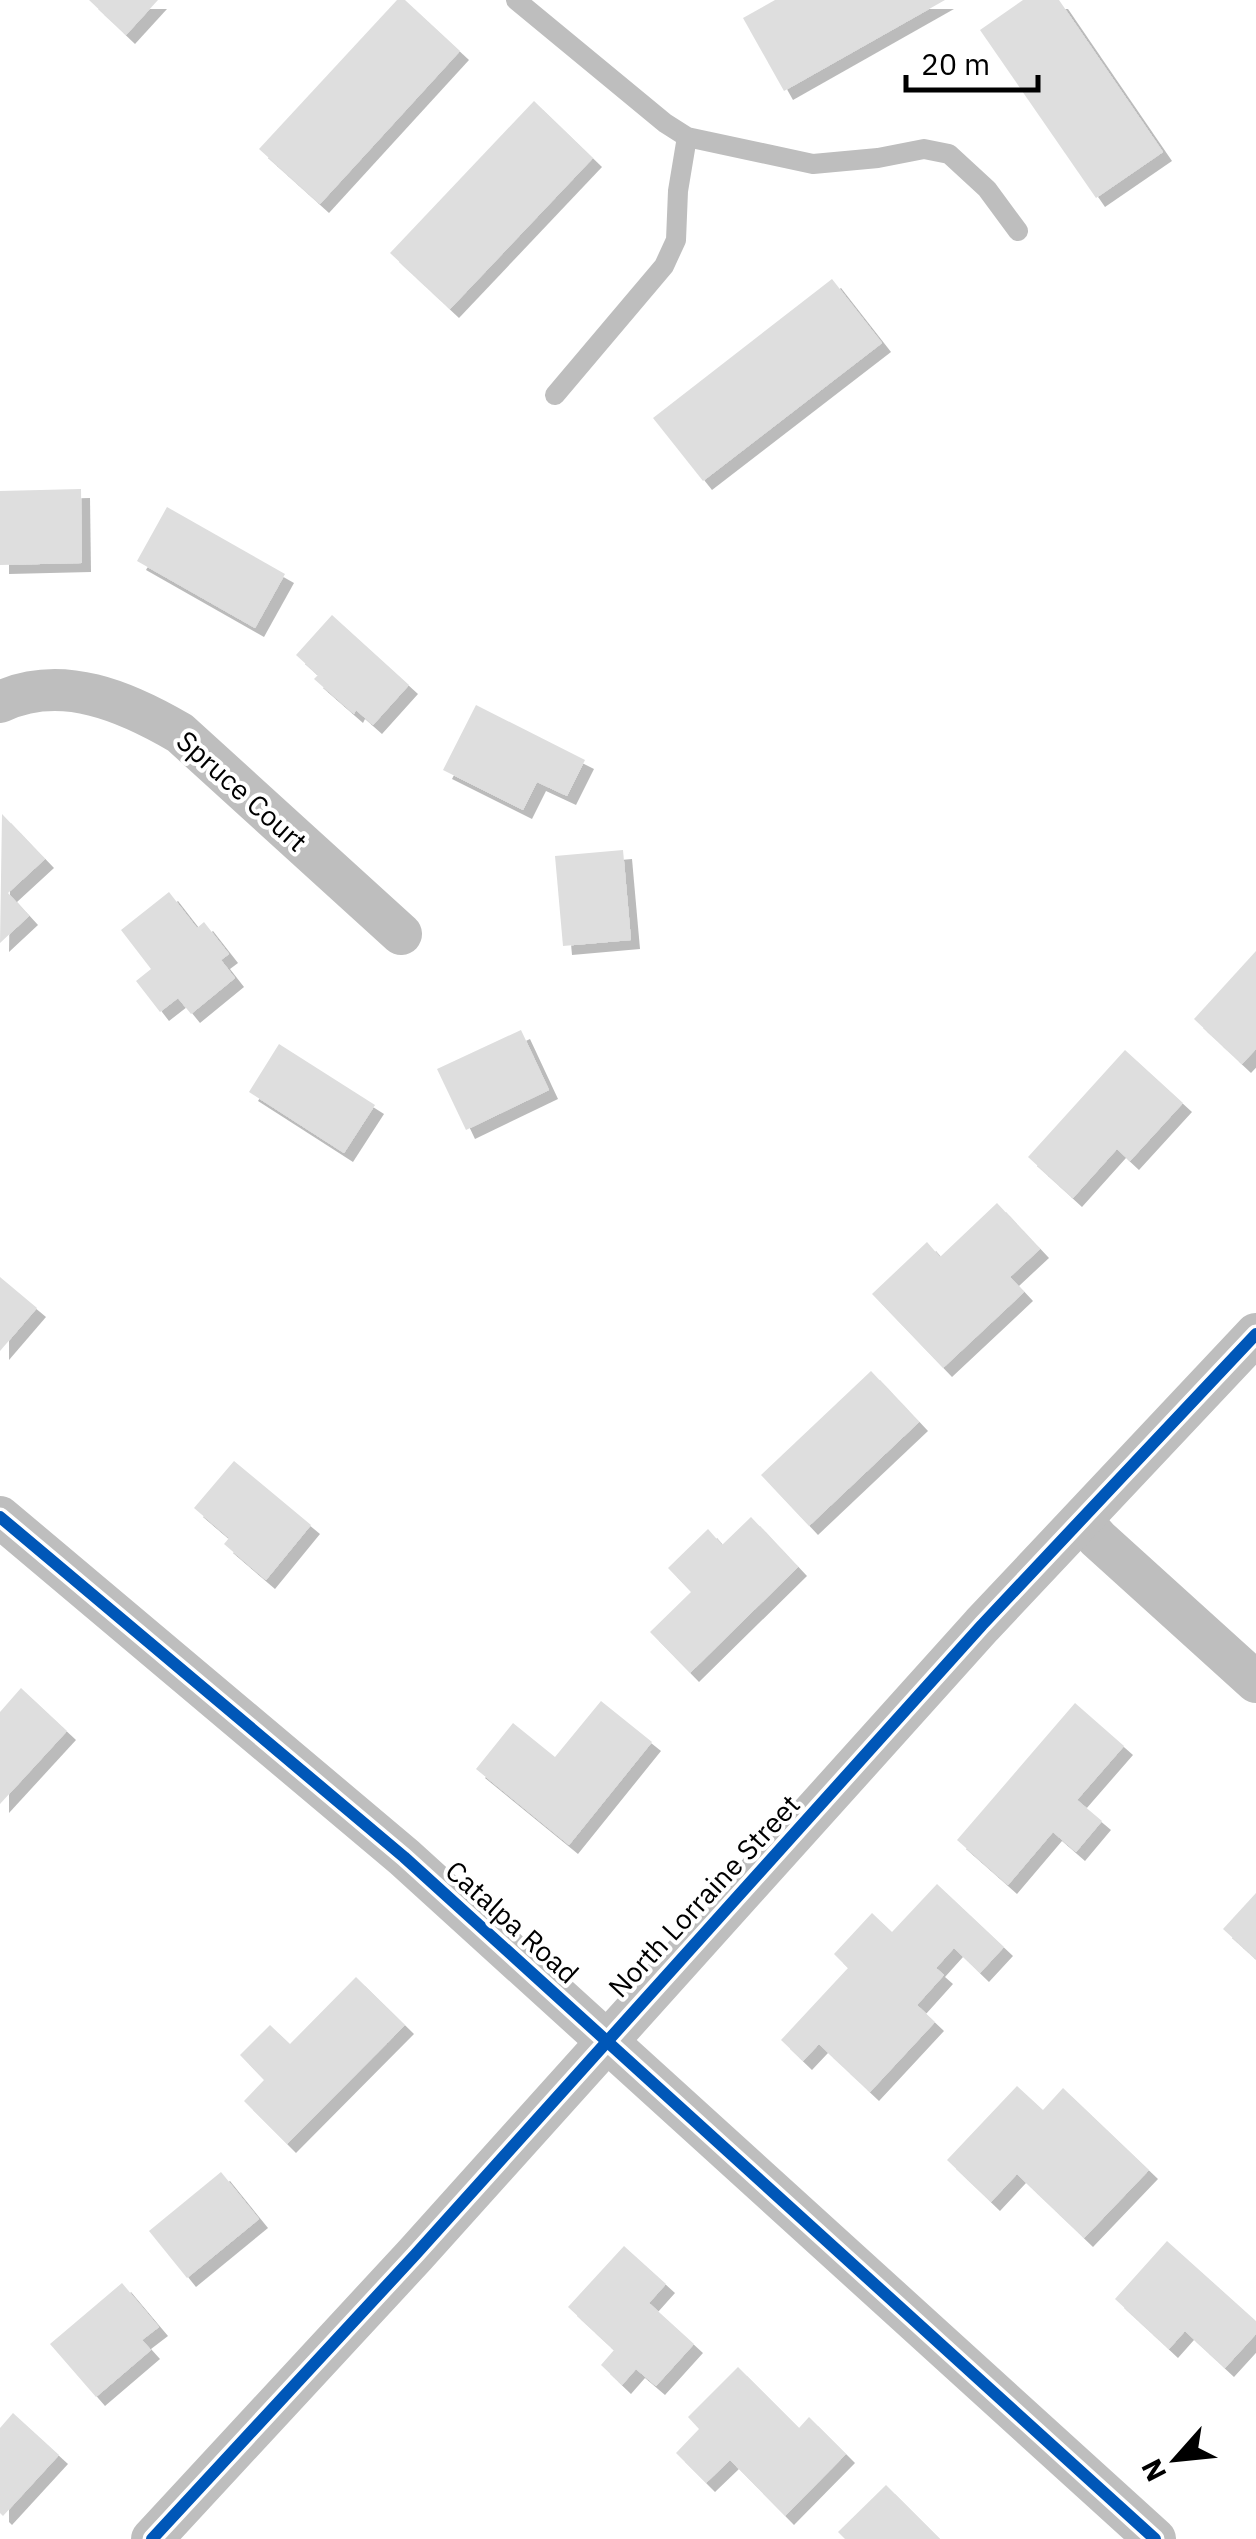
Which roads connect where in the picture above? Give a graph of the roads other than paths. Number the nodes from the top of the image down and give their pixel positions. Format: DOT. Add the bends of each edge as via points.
graph roads {
  1 [pos="516,0"];
  2 [pos="687,137"];
  3 [pos="1018,231"];
  4 [pos="555,395"];
  5 [pos="0,702"];
  6 [pos="402,934"];
  7 [pos="1256,1334"];
  8 [pos="1082,1521"];
  9 [pos="7,1535"];
  10 [pos="1256,1682"];
  11 [pos="605,2040"];
  12 [pos="152,2539"];
  13 [pos="1155,2539"];
  1 -- 2 [label="lane"];
  2 -- 3 [label="lane" via="813,164 924,149 948,154 987,189"];
  2 -- 4 [label="lane" via="676,240 664,266"];
  5 -- 6 [label="street, Spruce Court" via="54,690 99,694 141,710 180,733"];
  7 -- 8 [label="street, North Lorraine Street"];
  8 -- 10 [label="street"];
  8 -- 11 [label="street, North Lorraine Street"];
  9 -- 11 [label="street, Catalpa Road" via="404,1857"];
  11 -- 12 [label="street, North Lorraine Street"];
  11 -- 13 [label="street, Catalpa Road"];
}
